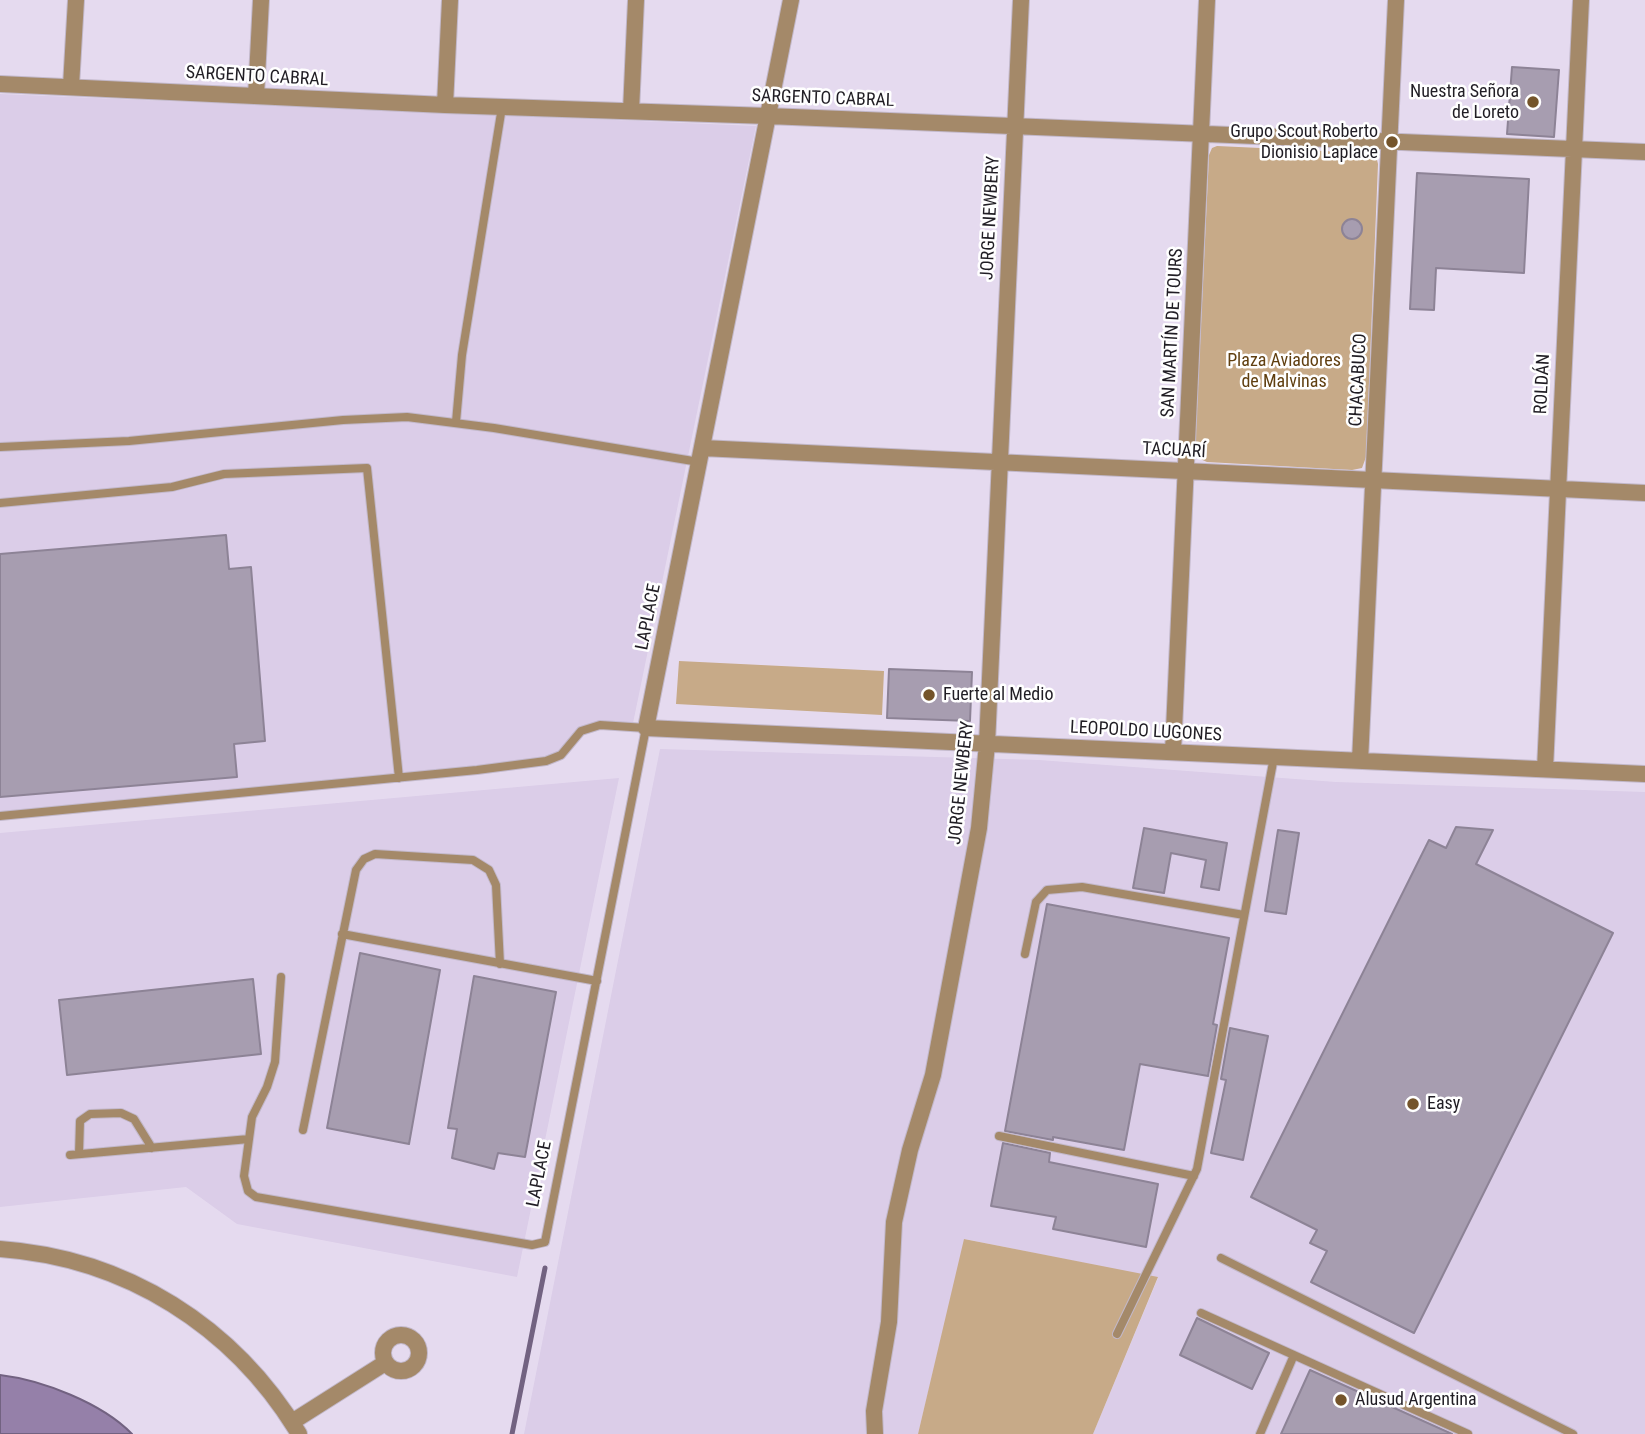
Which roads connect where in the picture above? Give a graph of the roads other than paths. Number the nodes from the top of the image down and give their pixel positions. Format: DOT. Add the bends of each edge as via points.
graph roads {
  1 [pos="76,0"];
  2 [pos="261,0"];
  3 [pos="450,0"];
  4 [pos="636,0"];
  5 [pos="791,0"];
  6 [pos="1021,0"];
  7 [pos="1207,0"];
  8 [pos="1396,0"];
  9 [pos="1581,0"];
  10 [pos="0,83"];
  11 [pos="71,86"];
  12 [pos="256,96"];
  13 [pos="445,105"];
  14 [pos="502,107"];
  15 [pos="631,111"];
  16 [pos="768,116"];
  17 [pos="1015,126"];
  18 [pos="1201,134"];
  19 [pos="1389,142"];
  20 [pos="1574,149"];
  21 [pos="1645,152"];
  22 [pos="456,422"];
  23 [pos="0,447"];
  24 [pos="700,455"];
  25 [pos="1000,463"];
  26 [pos="1186,471"];
  27 [pos="1373,480"];
  28 [pos="1558,489"];
  29 [pos="1645,493"];
  30 [pos="0,503"];
  31 [pos="646,729"];
  32 [pos="987,744"];
  33 [pos="1173,752"];
  34 [pos="1274,757"];
  35 [pos="1360,761"];
  36 [pos="1545,769"];
  37 [pos="1645,774"];
  38 [pos="399,778"];
  39 [pos="0,816"];
  40 [pos="1244,915"];
  41 [pos="342,934"];
  42 [pos="1025,954"];
  43 [pos="500,964"];
  44 [pos="282,977"];
  45 [pos="597,981"];
  46 [pos="303,1130"];
  47 [pos="999,1136"];
  48 [pos="249,1139"];
  49 [pos="152,1147"];
  50 [pos="1194,1176"];
  51 [pos="0,1249"];
  52 [pos="1221,1258"];
  53 [pos="1201,1313"];
  54 [pos="1117,1334"];
  55 [pos="1294,1355"];
  56 [pos="385,1363"];
  57 [pos="295,1428"];
  58 [pos="875,1434"];
  59 [pos="1260,1434"];
  60 [pos="1468,1434"];
  61 [pos="1573,1434"];
  1 -- 11 [label="street"];
  2 -- 12 [label="street"];
  3 -- 13 [label="street"];
  4 -- 15 [label="street"];
  5 -- 16 [label="street, LAPLACE"];
  6 -- 17 [label="street, JORGE NEWBERY"];
  7 -- 18 [label="street, SAN MARTÍN DE TOURS"];
  8 -- 19 [label="street, CHACABUCO"];
  9 -- 20 [label="street, ROLDÁN"];
  10 -- 11 [label="street, SARGENTO CABRAL"];
  11 -- 12 [label="street, SARGENTO CABRAL"];
  12 -- 13 [label="street, SARGENTO CABRAL"];
  13 -- 14 [label="street, SARGENTO CABRAL"];
  14 -- 15 [label="street, SARGENTO CABRAL"];
  14 -- 22 [label="lane" via="462,355"];
  15 -- 16 [label="street, SARGENTO CABRAL"];
  16 -- 17 [label="street, SARGENTO CABRAL"];
  16 -- 24 [label="street, LAPLACE"];
  17 -- 18 [label="street, SARGENTO CABRAL"];
  17 -- 25 [label="street, JORGE NEWBERY"];
  18 -- 19 [label="street, SARGENTO CABRAL"];
  18 -- 26 [label="street, SAN MARTÍN DE TOURS"];
  19 -- 20 [label="street, SARGENTO CABRAL"];
  19 -- 27 [label="street, CHACABUCO"];
  20 -- 21 [label="street, SARGENTO CABRAL"];
  20 -- 28 [label="street, ROLDÁN"];
  22 -- 23 [label="lane" via="407,417 342,420 129,441"];
  22 -- 24 [label="lane"];
  24 -- 25 [label="street, TACUARÍ"];
  24 -- 31 [label="street, LAPLACE"];
  25 -- 26 [label="street, TACUARÍ"];
  25 -- 32 [label="street, JORGE NEWBERY"];
  26 -- 27 [label="street, TACUARÍ"];
  26 -- 33 [label="street, SAN MARTÍN DE TOURS"];
  27 -- 28 [label="street, TACUARÍ"];
  27 -- 35 [label="street, CHACABUCO"];
  28 -- 29 [label="street, TACUARÍ"];
  28 -- 36 [label="street, ROLDÁN"];
  30 -- 38 [label="lane" via="172,487 224,474 367,468"];
  31 -- 32 [label="street, LEOPOLDO LUGONES"];
  31 -- 38 [label="lane" via="600,726 581,731 561,755 546,761"];
  31 -- 45 [label="lane, LAPLACE"];
  32 -- 33 [label="street, LEOPOLDO LUGONES"];
  32 -- 58 [label="street, JORGE NEWBERY" via="979,828 933,1075 894,1222 889,1322 874,1411"];
  33 -- 34 [label="street, LEOPOLDO LUGONES"];
  34 -- 35 [label="street, LEOPOLDO LUGONES"];
  34 -- 40 [label="lane"];
  35 -- 36 [label="street, LEOPOLDO LUGONES"];
  36 -- 37 [label="street, LEOPOLDO LUGONES"];
  38 -- 39 [label="lane"];
  40 -- 42 [label="lane" via="1082,887 1047,890 1036,902"];
  40 -- 50 [label="lane"];
  41 -- 43 [label="lane"];
  41 -- 43 [label="lane" via="356,870 364,859 375,854 473,860 489,870 496,886"];
  41 -- 46 [label="lane"];
  43 -- 45 [label="lane"];
  44 -- 48 [label="lane" via="275,1062 252,1117"];
  45 -- 48 [label="lane, LAPLACE" via="545,1242 532,1245 256,1198 248,1191 244,1176"];
  47 -- 50 [label="lane"];
  48 -- 49 [label="lane"];
  49 -- 49 [label="lane" via="134,1119 121,1113 90,1114 80,1121 74,1154"];
  50 -- 54 [label="lane"];
  51 -- 57 [label="street" via="77,1262 169,1301 239,1356"];
  52 -- 61 [label="lane"];
  53 -- 55 [label="lane"];
  55 -- 59 [label="lane"];
  55 -- 60 [label="lane"];
  56 -- 57 [label="street"];
}
